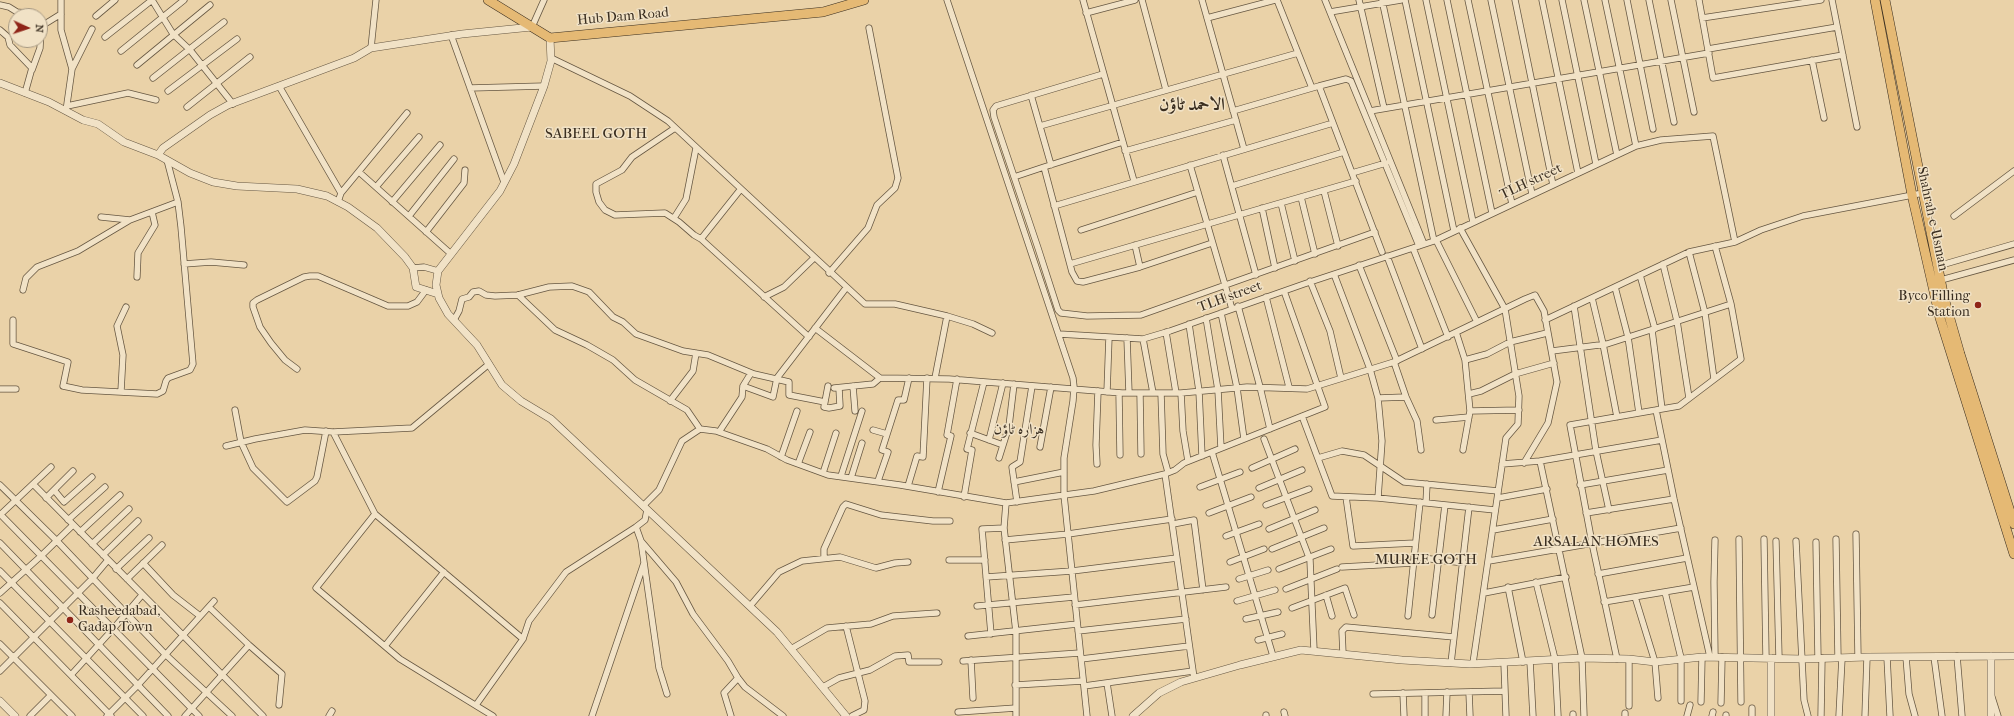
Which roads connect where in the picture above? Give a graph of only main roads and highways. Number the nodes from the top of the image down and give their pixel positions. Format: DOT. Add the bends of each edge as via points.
graph roads {
  1 [pos="488,0"];
  2 [pos="864,0"];
  3 [pos="1875,0"];
  4 [pos="1884,0"];
  5 [pos="1956,356"];
  6 [pos="1981,421"];
  7 [pos="1972,424"];
  8 [pos="1998,473"];
  9 [pos="1989,476"];
  10 [pos="2012,514"];
  11 [pos="2014,524"];
  12 [pos="2014,554"];
  1 -- 2 [label="main road, Hub Dam Road" via="550,38 823,12"];
  3 -- 5 [label="main road, Shahrah-e-Usman" via="1934,298"];
  4 -- 5 [label="main road, Shahrah-e-Usman"];
  5 -- 6 [label="main road, Shahrah-e-Usman"];
  5 -- 7 [label="main road, Shahrah-e-Usman"];
  6 -- 7 [label="main road"];
  6 -- 8 [label="main road, Shahrah-e-Usman"];
  7 -- 9 [label="main road, Shahrah-e-Usman"];
  8 -- 9 [label="main road"];
  8 -- 10 [label="main road, Shahrah-e-Usman"];
  9 -- 12 [label="main road, Shahrah-e-Usman"];
  10 -- 11 [label="main road, Shahrah-e-Usman"];
}
